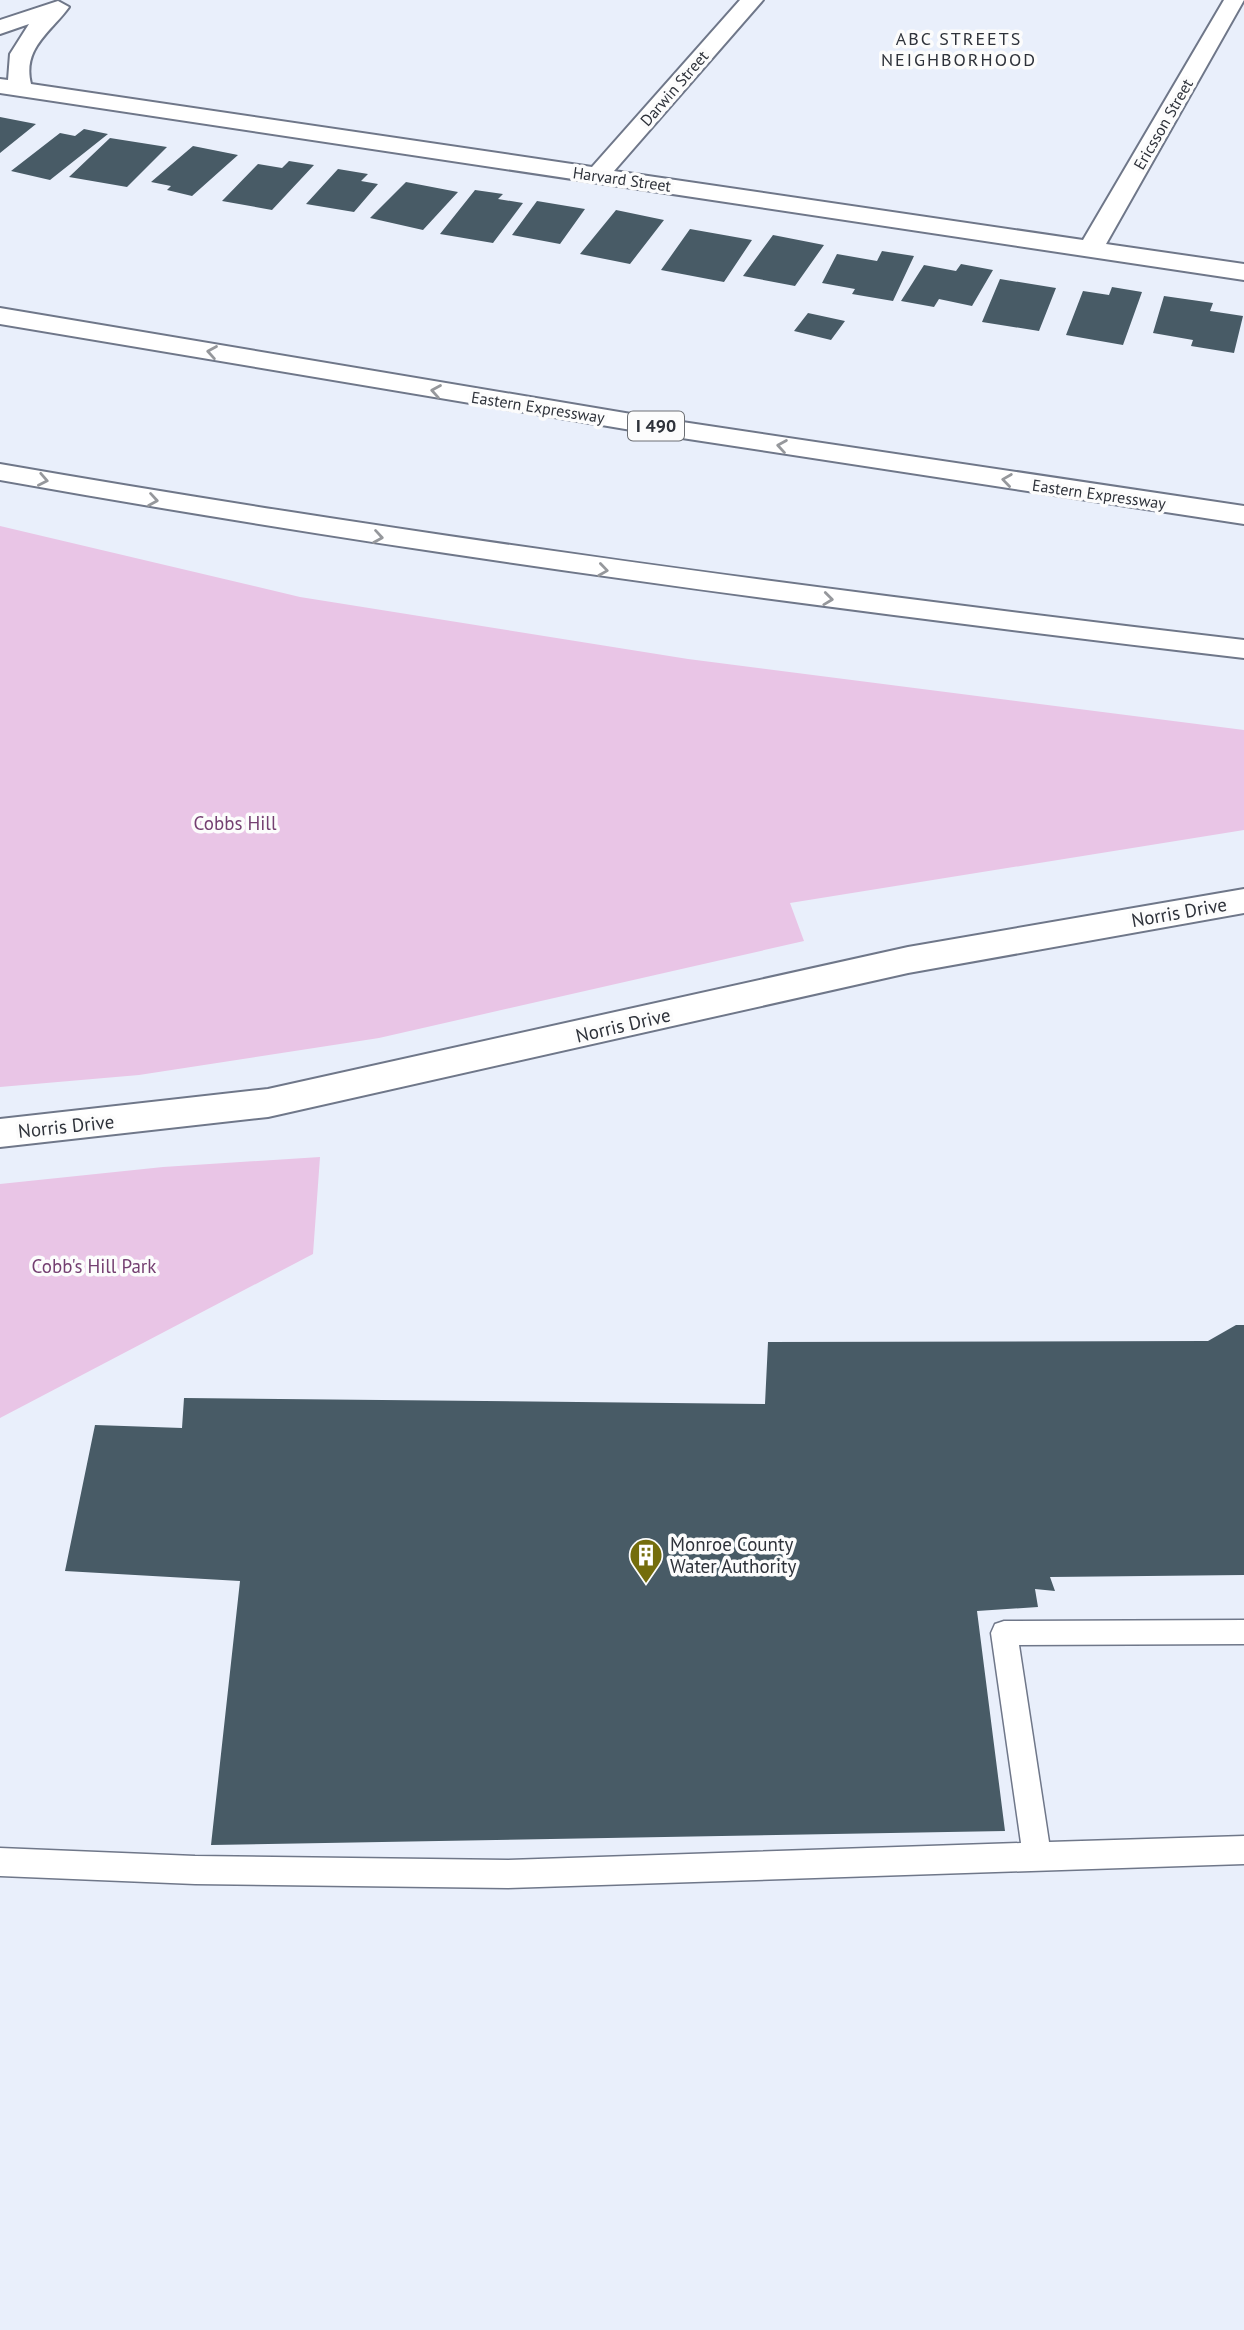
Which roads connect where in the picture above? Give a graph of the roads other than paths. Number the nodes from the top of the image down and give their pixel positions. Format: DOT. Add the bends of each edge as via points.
graph roads {
  1 [pos="752,0"];
  2 [pos="1235,0"];
  3 [pos="68,4"];
  4 [pos="0,27"];
  5 [pos="10,88"];
  6 [pos="597,176"];
  7 [pos="1091,248"];
  8 [pos="1244,272"];
  9 [pos="0,314"];
  10 [pos="0,472"];
  11 [pos="1244,515"];
  12 [pos="1244,649"];
  13 [pos="1244,901"];
  14 [pos="0,1133"];
  15 [pos="1244,1632"];
  16 [pos="1244,1850"];
  17 [pos="1037,1857"];
  18 [pos="0,1862"];
  1 -- 6 [label="main road, Darwin Street"];
  2 -- 7 [label="main road, Ericsson Street"];
  3 -- 4 [label="main road"];
  3 -- 5 [label="main road" via="38,28 19,56"];
  5 -- 6 [label="main road, Harvard Street"];
  6 -- 7 [label="main road, Harvard Street"];
  7 -- 8 [label="main road, Harvard Street"];
  11 -- 9 [label="main road, Eastern Expressway / I 490, one-way" via="649,425"];
  10 -- 12 [label="main road, one-way" via="333,530 631,574"];
  13 -- 14 [label="main road, Norris Drive" via="908,960 268,1103"];
  15 -- 17 [label="lane" via="1004,1633"];
  16 -- 17 [label="lane"];
  17 -- 18 [label="lane" via="508,1874"];
}
